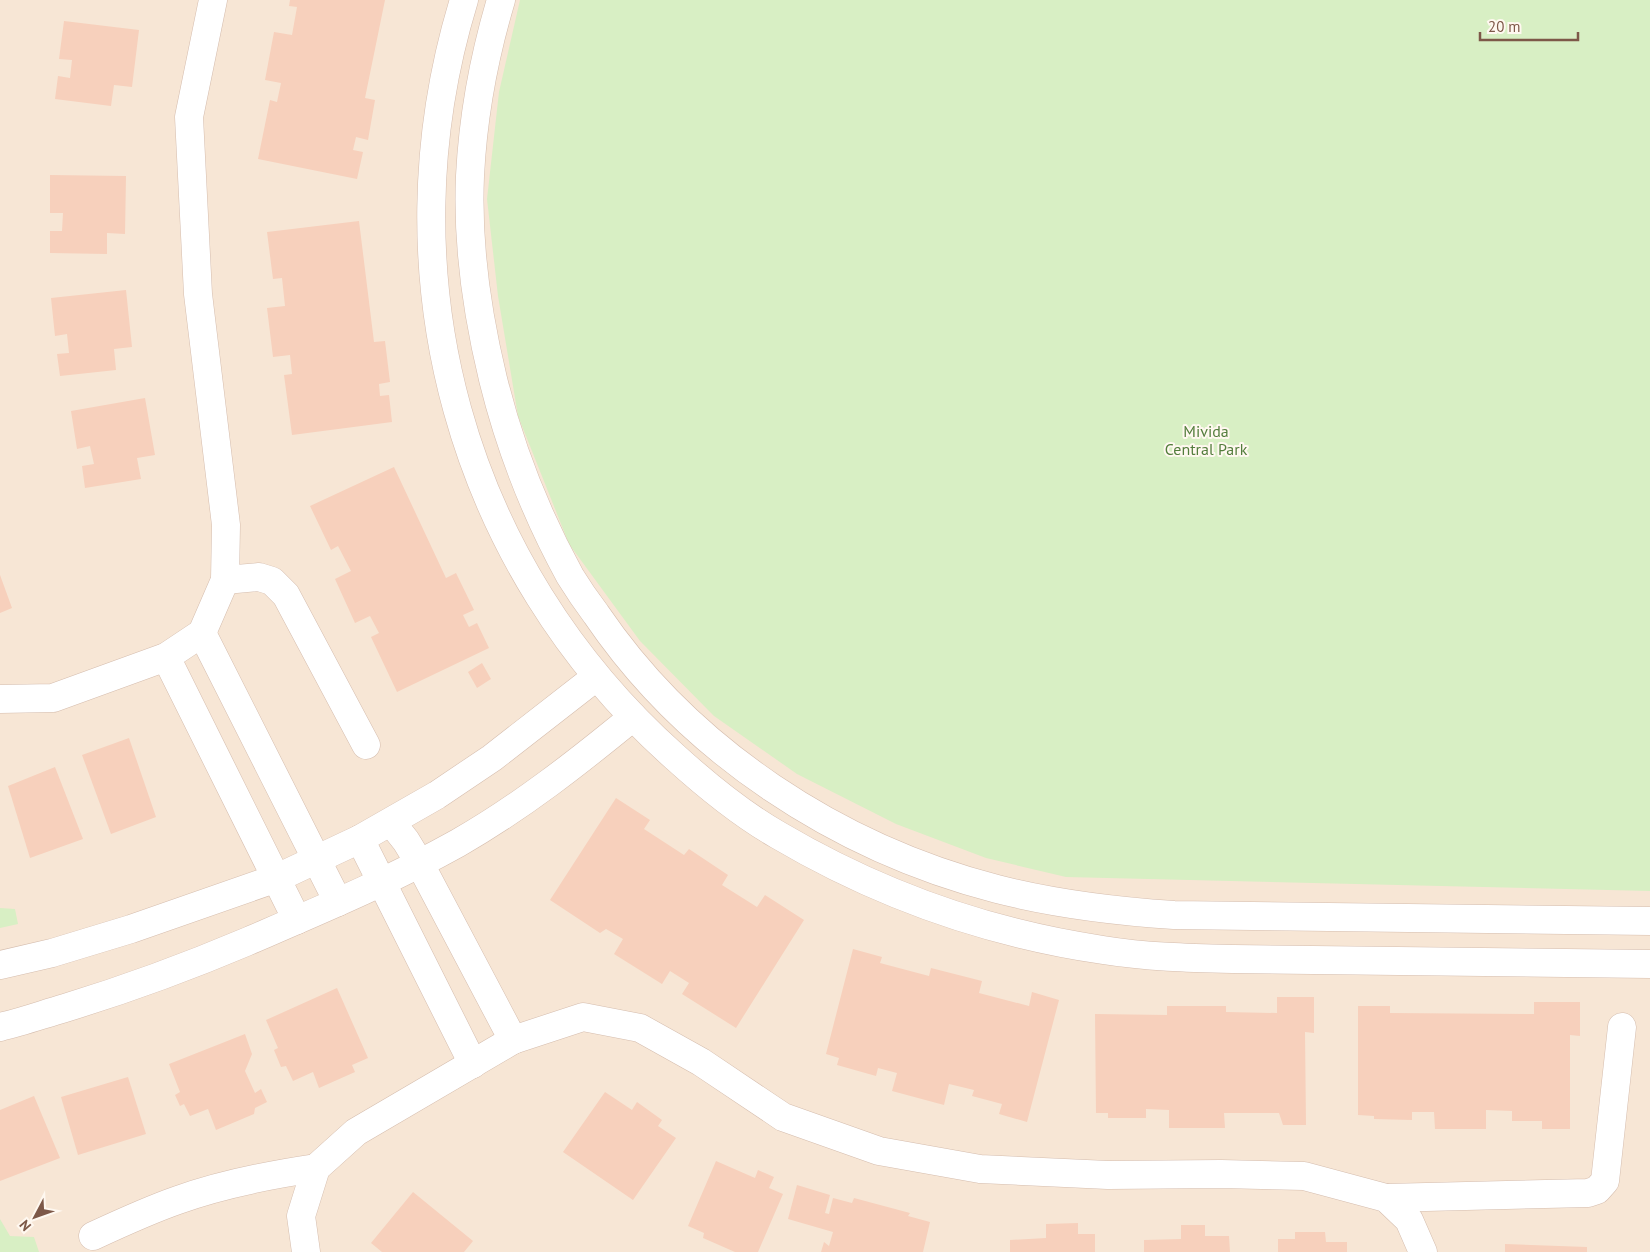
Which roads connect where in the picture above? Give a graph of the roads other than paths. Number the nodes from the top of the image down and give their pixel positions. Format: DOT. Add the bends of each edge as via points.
graph roads {
  1 [pos="212,0"];
  2 [pos="464,0"];
  3 [pos="501,0"];
  4 [pos="225,580"];
  5 [pos="202,633"];
  6 [pos="166,657"];
  7 [pos="596,677"];
  8 [pos="0,699"];
  9 [pos="633,718"];
  10 [pos="366,745"];
  11 [pos="391,822"];
  12 [pos="360,839"];
  13 [pos="317,859"];
  14 [pos="420,864"];
  15 [pos="277,878"];
  16 [pos="382,882"];
  17 [pos="338,902"];
  18 [pos="298,920"];
  19 [pos="1650,921"];
  20 [pos="1650,964"];
  21 [pos="0,965"];
  22 [pos="0,1026"];
  23 [pos="1622,1027"];
  24 [pos="513,1040"];
  25 [pos="473,1064"];
  26 [pos="316,1168"];
  27 [pos="1386,1198"];
  28 [pos="94,1236"];
  29 [pos="306,1252"];
  30 [pos="1423,1252"];
  1 -- 4 [label="street" via="188,117 198,294 226,525"];
  2 -- 7 [label="street" via="441,94 432,164 432,271 448,377 462,429 502,530 551,615"];
  3 -- 19 [label="street" via="481,82 470,178 476,294 501,410 520,469 572,579 625,654 660,695 704,736 791,799 888,852 996,889 1055,902 1114,911 1174,915"];
  4 -- 5 [label="street"];
  4 -- 10 [label="street" via="259,577 272,581 286,595"];
  5 -- 6 [label="street"];
  5 -- 13 [label="street"];
  6 -- 8 [label="street" via="53,698"];
  6 -- 15 [label="street"];
  7 -- 9 [label="street"];
  7 -- 11 [label="street" via="492,758"];
  9 -- 14 [label="street" via="519,804"];
  9 -- 20 [label="street" via="733,805 775,834 822,860 922,905 1044,940 1106,951 1170,957"];
  11 -- 12 [label="street"];
  11 -- 14 [label="street"];
  12 -- 13 [label="street"];
  12 -- 16 [label="street"];
  13 -- 15 [label="street"];
  13 -- 17 [label="street"];
  14 -- 16 [label="street"];
  14 -- 24 [label="street"];
  15 -- 18 [label="street"];
  15 -- 21 [label="street" via="131,929"];
  16 -- 17 [label="street"];
  16 -- 25 [label="street"];
  17 -- 18 [label="street"];
  18 -- 22 [label="street" via="203,960 107,995"];
  23 -- 27 [label="street" via="1605,1182 1597,1190 1588,1193"];
  24 -- 25 [label="street"];
  24 -- 27 [label="street" via="583,1017 640,1028 701,1062 783,1116 879,1151 980,1169 1108,1175 1304,1176"];
  25 -- 26 [label="street" via="356,1132"];
  26 -- 28 [label="street" via="270,1175 179,1199"];
  26 -- 29 [label="street" via="301,1216"];
  27 -- 30 [label="street" via="1409,1220"];
}
